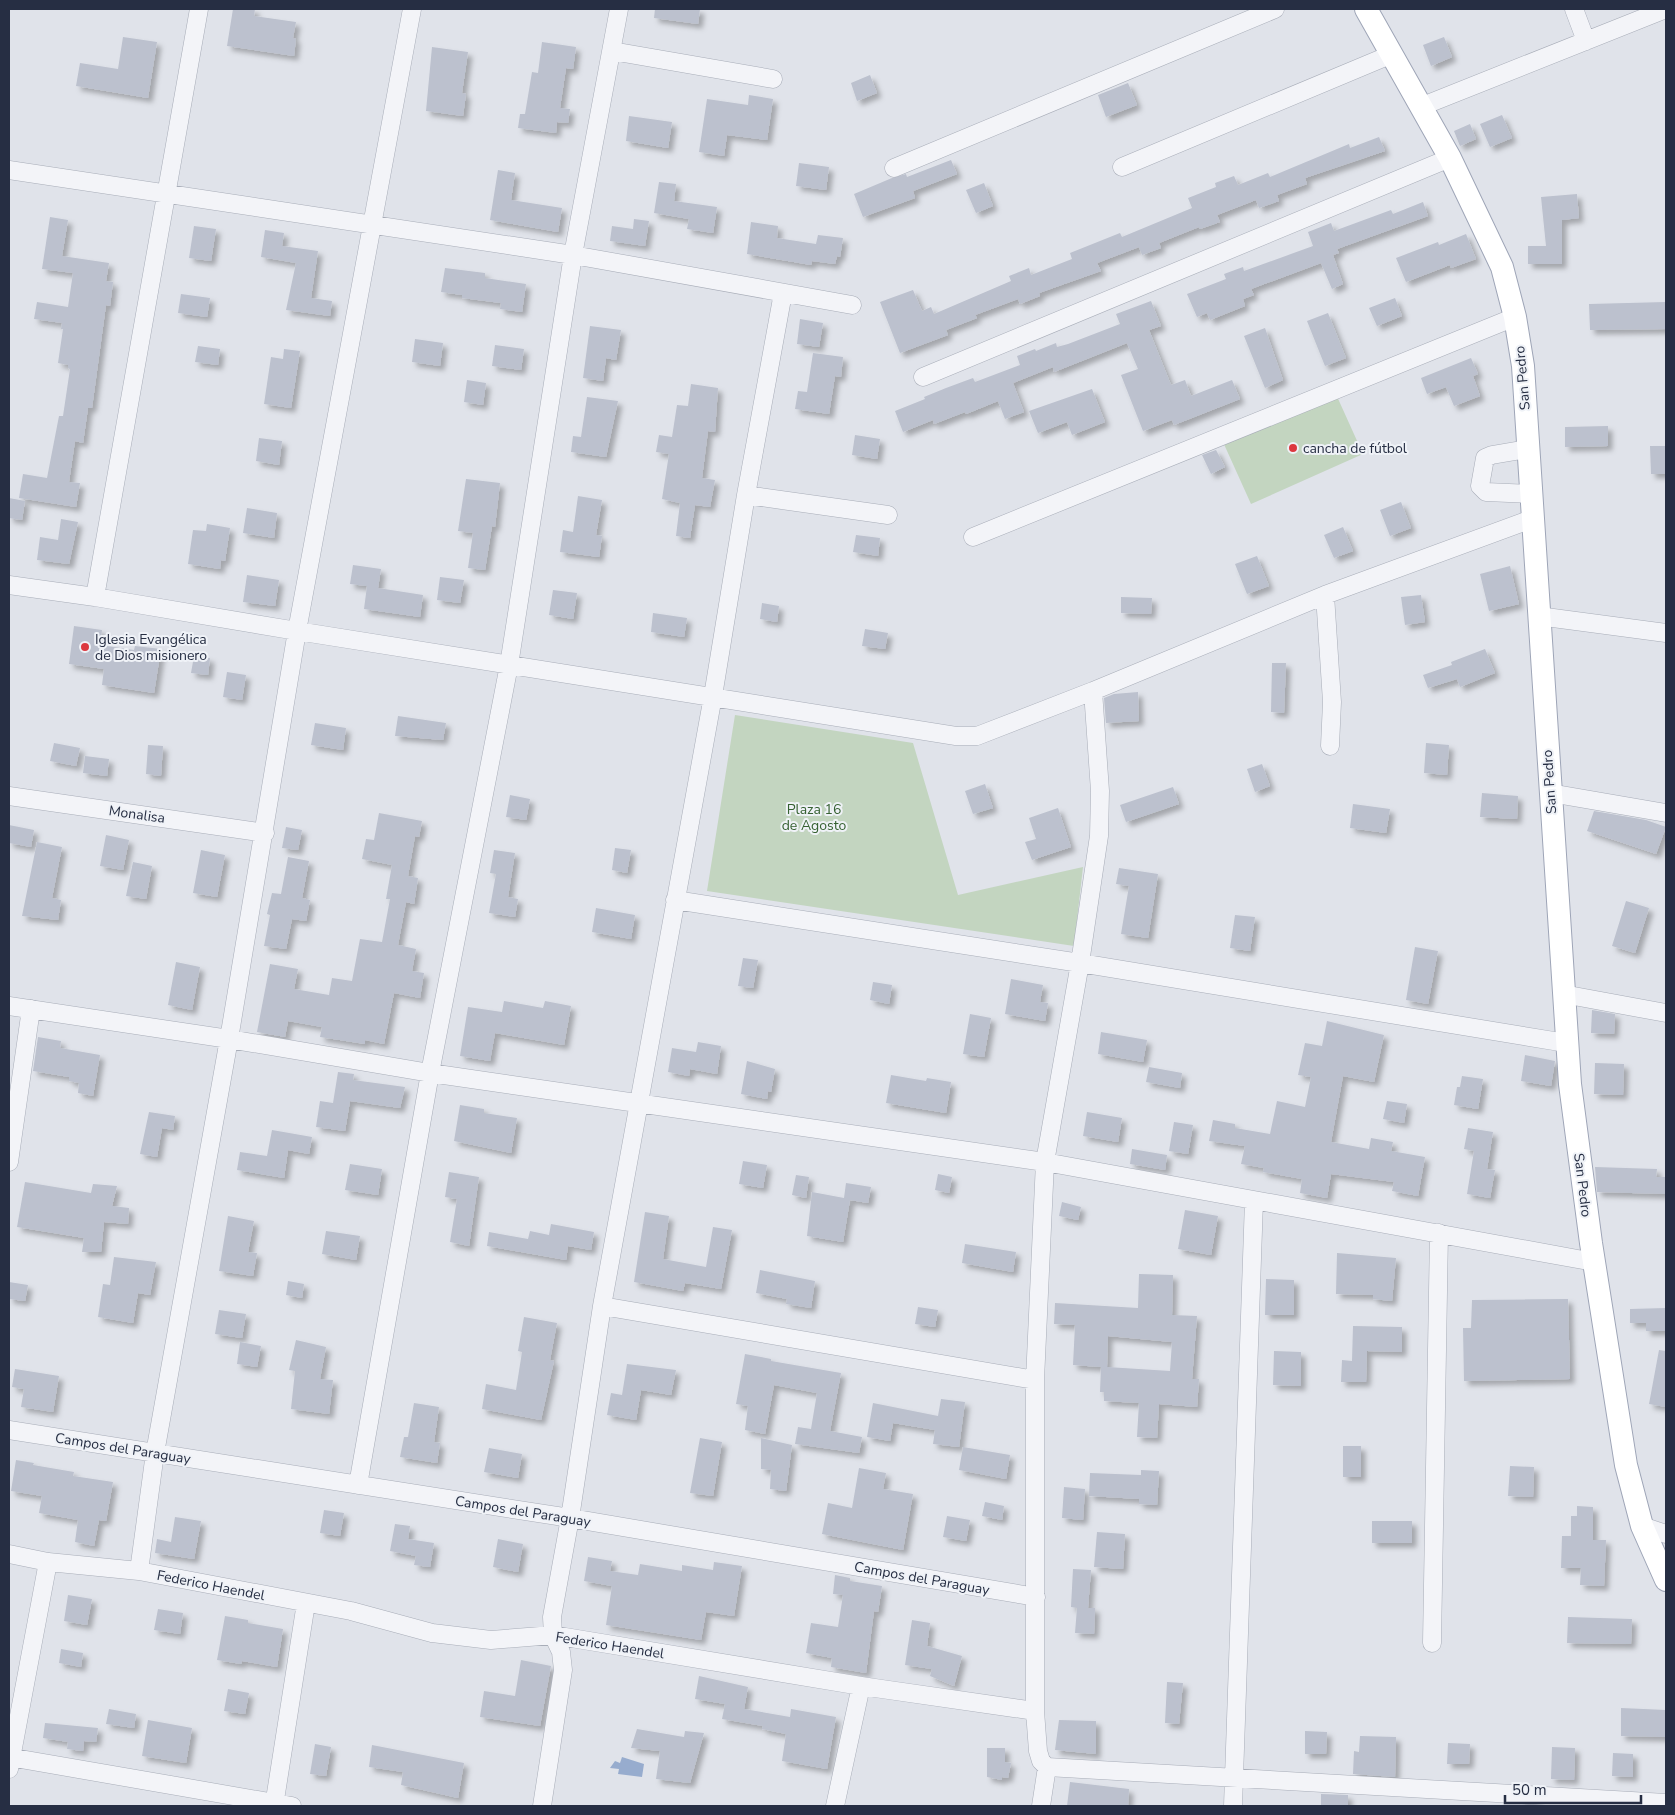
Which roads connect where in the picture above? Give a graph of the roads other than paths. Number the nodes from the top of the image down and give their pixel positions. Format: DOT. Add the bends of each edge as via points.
graph roads {
  1 [pos="199,9"];
  2 [pos="412,9"];
  3 [pos="620,9"];
  4 [pos="1275,9"];
  5 [pos="1366,9"];
  6 [pos="1574,9"];
  7 [pos="1666,9"];
  8 [pos="1586,41"];
  9 [pos="612,51"];
  10 [pos="1390,55"];
  11 [pos="773,79"];
  12 [pos="1420,107"];
  13 [pos="1450,158"];
  14 [pos="1122,167"];
  15 [pos="894,168"];
  16 [pos="9,170"];
  17 [pos="166,193"];
  18 [pos="372,226"];
  19 [pos="573,255"];
  20 [pos="783,293"];
  21 [pos="852,305"];
  22 [pos="1515,317"];
  23 [pos="923,377"];
  24 [pos="1527,449"];
  25 [pos="1530,494"];
  26 [pos="746,495"];
  27 [pos="888,515"];
  28 [pos="1532,519"];
  29 [pos="973,537"];
  30 [pos="9,585"];
  31 [pos="1325,595"];
  32 [pos="95,597"];
  33 [pos="1538,616"];
  34 [pos="297,631"];
  35 [pos="1666,633"];
  36 [pos="509,664"];
  37 [pos="1093,691"];
  38 [pos="714,696"];
  39 [pos="1330,746"];
  40 [pos="1550,793"];
  41 [pos="9,796"];
  42 [pos="1666,813"];
  43 [pos="265,833"];
  44 [pos="675,900"];
  45 [pos="1080,963"];
  46 [pos="1562,994"];
  47 [pos="9,1006"];
  48 [pos="31,1009"];
  49 [pos="1666,1013"];
  50 [pos="229,1039"];
  51 [pos="1566,1043"];
  52 [pos="430,1073"];
  53 [pos="638,1102"];
  54 [pos="9,1162"];
  55 [pos="1045,1162"];
  56 [pos="1254,1201"];
  57 [pos="1440,1233"];
  58 [pos="1594,1262"];
  59 [pos="602,1306"];
  60 [pos="1035,1380"];
  61 [pos="9,1430"];
  62 [pos="155,1453"];
  63 [pos="358,1485"];
  64 [pos="570,1518"];
  65 [pos="1642,1526"];
  66 [pos="1666,1534"];
  67 [pos="9,1554"];
  68 [pos="48,1562"];
  69 [pos="139,1571"];
  70 [pos="1666,1580"];
  71 [pos="1036,1597"];
  72 [pos="306,1603"];
  73 [pos="553,1635"];
  74 [pos="1432,1643"];
  75 [pos="861,1686"];
  76 [pos="1035,1711"];
  77 [pos="10,1761"];
  78 [pos="1047,1768"];
  79 [pos="1234,1778"];
  80 [pos="1666,1803"];
  81 [pos="274,1805"];
  82 [pos="292,1806"];
  83 [pos="542,1806"];
  84 [pos="835,1806"];
  85 [pos="1041,1806"];
  86 [pos="1233,1806"];
  1 -- 17 [label="street"];
  2 -- 18 [label="street"];
  3 -- 9 [label="street"];
  4 -- 15 [label="street"];
  5 -- 10 [label="main road, San Pedro"];
  6 -- 8 [label="street"];
  7 -- 8 [label="street"];
  8 -- 12 [label="street"];
  9 -- 11 [label="street"];
  9 -- 19 [label="street"];
  10 -- 12 [label="main road, San Pedro"];
  10 -- 14 [label="street"];
  12 -- 13 [label="main road, San Pedro"];
  13 -- 22 [label="main road, San Pedro" via="1502,266"];
  13 -- 23 [label="street"];
  16 -- 17 [label="street"];
  17 -- 18 [label="street"];
  17 -- 32 [label="street"];
  18 -- 19 [label="street"];
  18 -- 34 [label="street"];
  19 -- 20 [label="street"];
  19 -- 36 [label="street"];
  20 -- 21 [label="street"];
  20 -- 26 [label="street"];
  22 -- 24 [label="main road, San Pedro" via="1523,366"];
  22 -- 29 [label="street"];
  24 -- 25 [label="main road, San Pedro"];
  24 -- 25 [label="street" via="1485,458 1480,486 1486,492"];
  25 -- 28 [label="main road, San Pedro"];
  26 -- 27 [label="street"];
  26 -- 38 [label="street"];
  28 -- 31 [label="street"];
  28 -- 33 [label="main road, San Pedro"];
  30 -- 32 [label="street"];
  31 -- 37 [label="street"];
  31 -- 39 [label="street" via="1332,702"];
  32 -- 34 [label="street"];
  33 -- 35 [label="street"];
  33 -- 40 [label="main road, San Pedro"];
  34 -- 36 [label="street"];
  34 -- 43 [label="street"];
  36 -- 38 [label="street"];
  36 -- 52 [label="street"];
  37 -- 38 [label="street" via="977,736 956,736"];
  37 -- 45 [label="street" via="1100,791 1099,836"];
  38 -- 44 [label="street"];
  40 -- 42 [label="street"];
  40 -- 46 [label="main road, San Pedro"];
  41 -- 43 [label="street, Monalisa"];
  43 -- 50 [label="street"];
  44 -- 45 [label="street"];
  44 -- 53 [label="street"];
  45 -- 51 [label="street"];
  45 -- 55 [label="street"];
  46 -- 49 [label="street"];
  46 -- 51 [label="main road, San Pedro"];
  47 -- 48 [label="street"];
  48 -- 50 [label="street"];
  48 -- 54 [label="street"];
  50 -- 52 [label="street"];
  50 -- 62 [label="street"];
  51 -- 58 [label="main road, San Pedro"];
  52 -- 53 [label="street"];
  52 -- 63 [label="street"];
  53 -- 55 [label="street"];
  53 -- 59 [label="street"];
  55 -- 56 [label="street"];
  55 -- 60 [label="street"];
  56 -- 57 [label="street"];
  56 -- 79 [label="street"];
  57 -- 58 [label="street"];
  57 -- 74 [label="street"];
  58 -- 65 [label="main road, San Pedro" via="1626,1465"];
  59 -- 60 [label="street"];
  59 -- 64 [label="street"];
  60 -- 71 [label="street"];
  61 -- 62 [label="street, Campos del Paraguay"];
  62 -- 63 [label="street, Campos del Paraguay"];
  62 -- 69 [label="street"];
  63 -- 64 [label="street, Campos del Paraguay"];
  64 -- 71 [label="street, Campos del Paraguay"];
  64 -- 73 [label="street" via="552,1617"];
  65 -- 66 [label="street"];
  65 -- 70 [label="main road, San Pedro"];
  67 -- 68 [label="street, Federico Haendel"];
  68 -- 69 [label="street, Federico Haendel"];
  68 -- 77 [label="street"];
  69 -- 72 [label="street, Federico Haendel"];
  71 -- 76 [label="street"];
  72 -- 73 [label="street, Federico Haendel" via="351,1610 432,1633 491,1640"];
  72 -- 81 [label="street"];
  73 -- 75 [label="street, Federico Haendel"];
  73 -- 83 [label="street" via="561,1652 563,1670"];
  75 -- 76 [label="street, Federico Haendel"];
  75 -- 84 [label="street"];
  76 -- 78 [label="street" via="1038,1752"];
  77 -- 81 [label="street"];
  78 -- 79 [label="street"];
  78 -- 85 [label="street"];
  79 -- 80 [label="street"];
  79 -- 86 [label="street"];
  81 -- 82 [label="street"];
}
